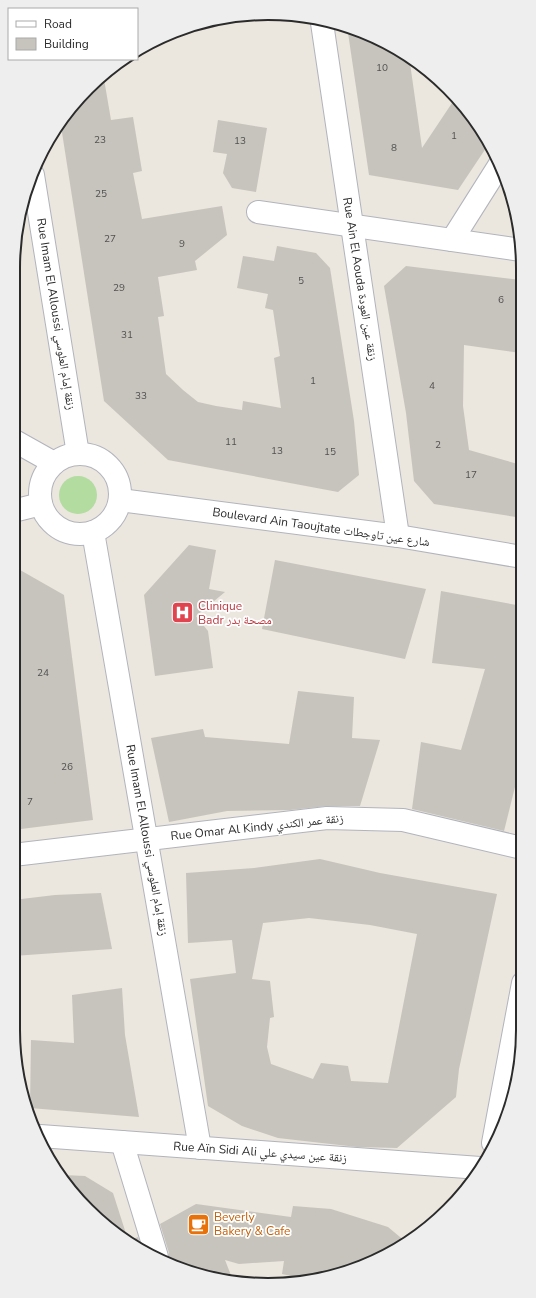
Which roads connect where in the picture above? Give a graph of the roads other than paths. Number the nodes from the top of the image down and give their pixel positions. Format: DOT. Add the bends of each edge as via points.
graph roads {
  1 [pos="322,26"];
  2 [pos="496,171"];
  3 [pos="34,184"];
  4 [pos="258,212"];
  5 [pos="352,226"];
  6 [pos="452,240"];
  7 [pos="515,249"];
  8 [pos="20,444"];
  9 [pos="78,454"];
  10 [pos="54,463"];
  11 [pos="120,500"];
  12 [pos="41,504"];
  13 [pos="20,509"];
  14 [pos="93,532"];
  15 [pos="398,536"];
  16 [pos="516,556"];
  17 [pos="147,838"];
  18 [pos="516,847"];
  19 [pos="20,854"];
  20 [pos="516,1020"];
  21 [pos="496,1127"];
  22 [pos="44,1136"];
  23 [pos="122,1142"];
  24 [pos="200,1148"];
  25 [pos="474,1168"];
  26 [pos="155,1251"];
  1 -- 5 [label="street, Rue Ain El Aouda زنقة عين العودة"];
  2 -- 6 [label="street"];
  3 -- 9 [label="street, Rue Imam El Alloussi زنقة إمام العلوسي"];
  4 -- 5 [label="street"];
  5 -- 6 [label="street"];
  5 -- 15 [label="street, Rue Ain El Aouda زنقة عين العودة"];
  6 -- 7 [label="street"];
  8 -- 10 [label="street"];
  9 -- 10 [label="street"];
  9 -- 11 [label="street" via="92,456 110,467 117,479"];
  10 -- 12 [label="street" via="42,479"];
  11 -- 14 [label="street" via="111,520"];
  11 -- 15 [label="street, Boulevard Ain Taoujtate شارع عين تاوجطات"];
  12 -- 13 [label="street"];
  12 -- 14 [label="street" via="48,518 63,530 81,534"];
  14 -- 17 [label="street, Rue Imam El Alloussi زنقة إمام العلوسي"];
  15 -- 16 [label="street, Boulevard Ain Taoujtate شارع عين تاوجطات"];
  17 -- 18 [label="street, Rue Omar Al Kindy زنقة عمر الكندي" via="327,818 369,818 403,820"];
  17 -- 19 [label="street, Rue Omar Al Kindy زنقة عمر الكندي"];
  17 -- 24 [label="street, Rue Imam El Alloussi زنقة إمام العلوسي"];
  20 -- 21 [label="street"];
  22 -- 23 [label="street, Rue Aïn Sidi Ali زنقة عين سيدي علي"];
  23 -- 24 [label="street, Rue Aïn Sidi Ali زنقة عين سيدي علي"];
  23 -- 26 [label="street"];
  24 -- 25 [label="street, Rue Aïn Sidi Ali زنقة عين سيدي علي"];
}
